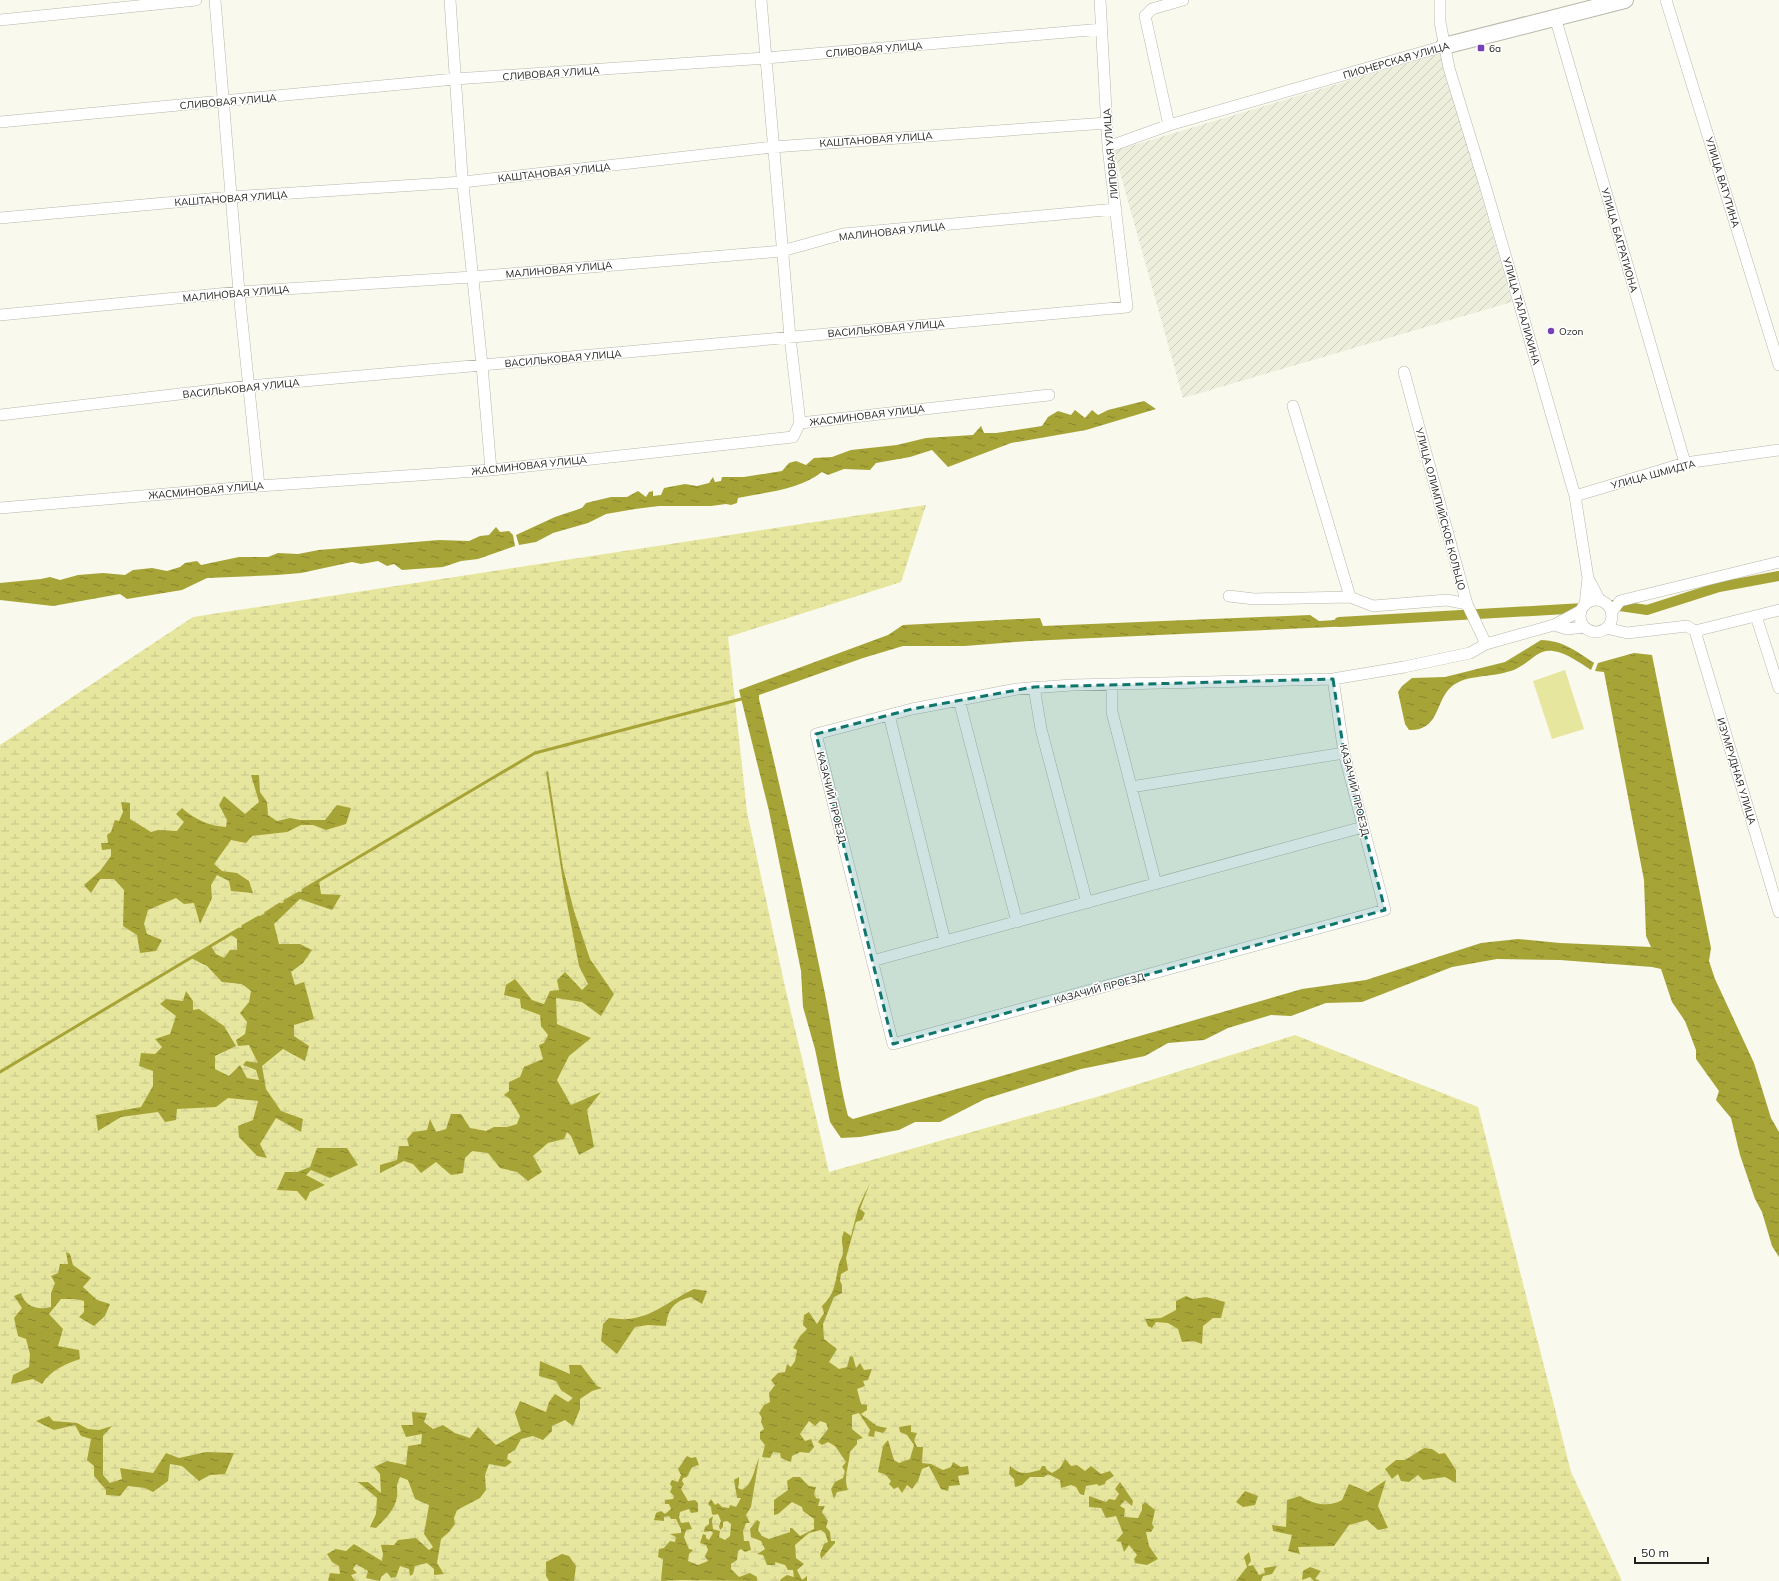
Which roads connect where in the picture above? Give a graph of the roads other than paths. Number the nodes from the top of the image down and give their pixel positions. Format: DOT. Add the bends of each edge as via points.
graph roads {
  1 [pos="196,0"];
  2 [pos="215,0"];
  3 [pos="450,0"];
  4 [pos="761,0"];
  5 [pos="1100,0"];
  6 [pos="1183,0"];
  7 [pos="1440,0"];
  8 [pos="1625,0"];
  9 [pos="1666,0"];
  10 [pos="1555,17"];
  11 [pos="0,20"];
  12 [pos="1102,29"];
  13 [pos="1444,46"];
  14 [pos="766,58"];
  15 [pos="455,79"];
  16 [pos="222,101"];
  17 [pos="0,122"];
  18 [pos="1107,123"];
  19 [pos="1169,125"];
  20 [pos="773,147"];
  21 [pos="1108,147"];
  22 [pos="463,182"];
  23 [pos="231,197"];
  24 [pos="1116,209"];
  25 [pos="0,218"];
  26 [pos="782,251"];
  27 [pos="472,277"];
  28 [pos="239,292"];
  29 [pos="1127,306"];
  30 [pos="0,315"];
  31 [pos="790,337"];
  32 [pos="482,365"];
  33 [pos="1779,365"];
  34 [pos="1404,372"];
  35 [pos="248,386"];
  36 [pos="1048,394"];
  37 [pos="1293,406"];
  38 [pos="0,415"];
  39 [pos="800,423"];
  40 [pos="1779,450"];
  41 [pos="1685,463"];
  42 [pos="491,470"];
  43 [pos="259,486"];
  44 [pos="1575,496"];
  45 [pos="0,508"];
  46 [pos="1779,562"];
  47 [pos="1588,578"];
  48 [pos="1229,596"];
  49 [pos="1350,597"];
  50 [pos="1600,601"];
  51 [pos="1466,604"];
  52 [pos="1583,608"];
  53 [pos="1779,610"];
  54 [pos="1611,613"];
  55 [pos="1756,616"];
  56 [pos="1554,625"];
  57 [pos="1584,627"];
  58 [pos="1606,628"];
  59 [pos="1696,631"];
  60 [pos="1486,644"];
  61 [pos="1332,679"];
  62 [pos="1112,684"];
  63 [pos="1034,687"];
  64 [pos="1779,688"];
  65 [pos="959,700"];
  66 [pos="889,715"];
  67 [pos="1344,753"];
  68 [pos="1131,787"];
  69 [pos="1363,827"];
  70 [pos="1156,884"];
  71 [pos="1087,903"];
  72 [pos="1779,912"];
  73 [pos="1017,922"];
  74 [pos="945,942"];
  75 [pos="872,961"];
  1 -- 11 [label="street"];
  2 -- 16 [label="street"];
  3 -- 15 [label="street"];
  4 -- 14 [label="street"];
  5 -- 12 [label="street, ЛИПОВАЯ УЛИЦА"];
  6 -- 19 [label="street" via="1152,9 1145,16"];
  7 -- 13 [label="street, УЛИЦА ТАЛАЛИХИНА"];
  8 -- 10 [label="street, ПИОНЕРСКАЯ УЛИЦА"];
  9 -- 33 [label="street, УЛИЦА ВАТУТИНА"];
  10 -- 13 [label="street, ПИОНЕРСКАЯ УЛИЦА"];
  10 -- 41 [label="street, УЛИЦА БАГРАТИОНА"];
  12 -- 14 [label="street, СЛИВОВАЯ УЛИЦА"];
  12 -- 18 [label="street, ЛИПОВАЯ УЛИЦА"];
  13 -- 19 [label="street, ПИОНЕРСКАЯ УЛИЦА"];
  13 -- 44 [label="street, УЛИЦА ТАЛАЛИХИНА"];
  14 -- 15 [label="street, СЛИВОВАЯ УЛИЦА"];
  14 -- 20 [label="street"];
  15 -- 16 [label="street, СЛИВОВАЯ УЛИЦА"];
  15 -- 22 [label="street"];
  16 -- 17 [label="street, СЛИВОВАЯ УЛИЦА"];
  16 -- 23 [label="street"];
  18 -- 20 [label="street, КАШТАНОВАЯ УЛИЦА"];
  18 -- 21 [label="street, ЛИПОВАЯ УЛИЦА"];
  19 -- 21 [label="street, ПИОНЕРСКАЯ УЛИЦА"];
  20 -- 22 [label="street, КАШТАНОВАЯ УЛИЦА"];
  20 -- 26 [label="street"];
  21 -- 24 [label="street, ЛИПОВАЯ УЛИЦА"];
  22 -- 23 [label="street, КАШТАНОВАЯ УЛИЦА"];
  22 -- 27 [label="street"];
  23 -- 25 [label="street, КАШТАНОВАЯ УЛИЦА"];
  23 -- 28 [label="street"];
  24 -- 26 [label="street, МАЛИНОВАЯ УЛИЦА" via="843,234"];
  24 -- 29 [label="street, ЛИПОВАЯ УЛИЦА"];
  26 -- 27 [label="street, МАЛИНОВАЯ УЛИЦА"];
  26 -- 31 [label="street"];
  27 -- 28 [label="street, МАЛИНОВАЯ УЛИЦА"];
  27 -- 32 [label="street"];
  28 -- 30 [label="street, МАЛИНОВАЯ УЛИЦА"];
  28 -- 35 [label="street"];
  29 -- 31 [label="street, ВАСИЛЬКОВАЯ УЛИЦА"];
  31 -- 32 [label="street, ВАСИЛЬКОВАЯ УЛИЦА"];
  31 -- 39 [label="street"];
  32 -- 35 [label="street, ВАСИЛЬКОВАЯ УЛИЦА"];
  32 -- 42 [label="street"];
  34 -- 51 [label="street, УЛИЦА ОЛИМПИЙСКОЕ КОЛЬЦО"];
  35 -- 38 [label="street, ВАСИЛЬКОВАЯ УЛИЦА"];
  35 -- 43 [label="street"];
  36 -- 39 [label="street, ЖАСМИНОВАЯ УЛИЦА"];
  37 -- 49 [label="street"];
  39 -- 42 [label="street, ЖАСМИНОВАЯ УЛИЦА" via="793,436"];
  40 -- 41 [label="street, УЛИЦА ШМИДТА"];
  41 -- 44 [label="street, УЛИЦА ШМИДТА"];
  42 -- 43 [label="street, ЖАСМИНОВАЯ УЛИЦА"];
  43 -- 45 [label="street, ЖАСМИНОВАЯ УЛИЦА"];
  44 -- 47 [label="street, УЛИЦА ТАЛАЛИХИНА"];
  46 -- 54 [label="street" via="1620,601"];
  47 -- 50 [label="street"];
  47 -- 52 [label="street"];
  48 -- 49 [label="street" via="1254,599"];
  49 -- 51 [label="street" via="1373,606 1447,600"];
  50 -- 52 [label="street" via="1592,601"];
  50 -- 54 [label="street"];
  51 -- 60 [label="street, УЛИЦА ОЛИМПИЙСКОЕ КОЛЬЦО"];
  52 -- 56 [label="street"];
  52 -- 57 [label="street" via="1580,620"];
  53 -- 55 [label="street"];
  54 -- 58 [label="street" via="1611,621"];
  55 -- 59 [label="street"];
  55 -- 64 [label="street"];
  56 -- 57 [label="street" via="1567,629"];
  56 -- 60 [label="street"];
  57 -- 58 [label="street" via="1599,632"];
  58 -- 59 [label="street" via="1627,632 1687,626"];
  59 -- 72 [label="street, ИЗУМРУДНАЯ УЛИЦА"];
  60 -- 61 [label="street" via="1470,653 1404,668"];
  61 -- 62 [label="street"];
  61 -- 67 [label="street, КАЗАЧИЙ ПРОЕЗД"];
  62 -- 63 [label="street"];
  62 -- 68 [label="street" via="1112,712"];
  63 -- 65 [label="street"];
  63 -- 71 [label="street" via="1041,729"];
  65 -- 66 [label="street"];
  65 -- 73 [label="street"];
  66 -- 74 [label="street"];
  66 -- 75 [label="street, КАЗАЧИЙ ПРОЕЗД" via="816,734"];
  67 -- 68 [label="street"];
  67 -- 69 [label="street, КАЗАЧИЙ ПРОЕЗД"];
  68 -- 70 [label="street"];
  69 -- 70 [label="street"];
  69 -- 75 [label="street, КАЗАЧИЙ ПРОЕЗД" via="1385,910 893,1044"];
  70 -- 71 [label="street"];
  71 -- 73 [label="street"];
  73 -- 74 [label="street"];
  74 -- 75 [label="street"];
}
